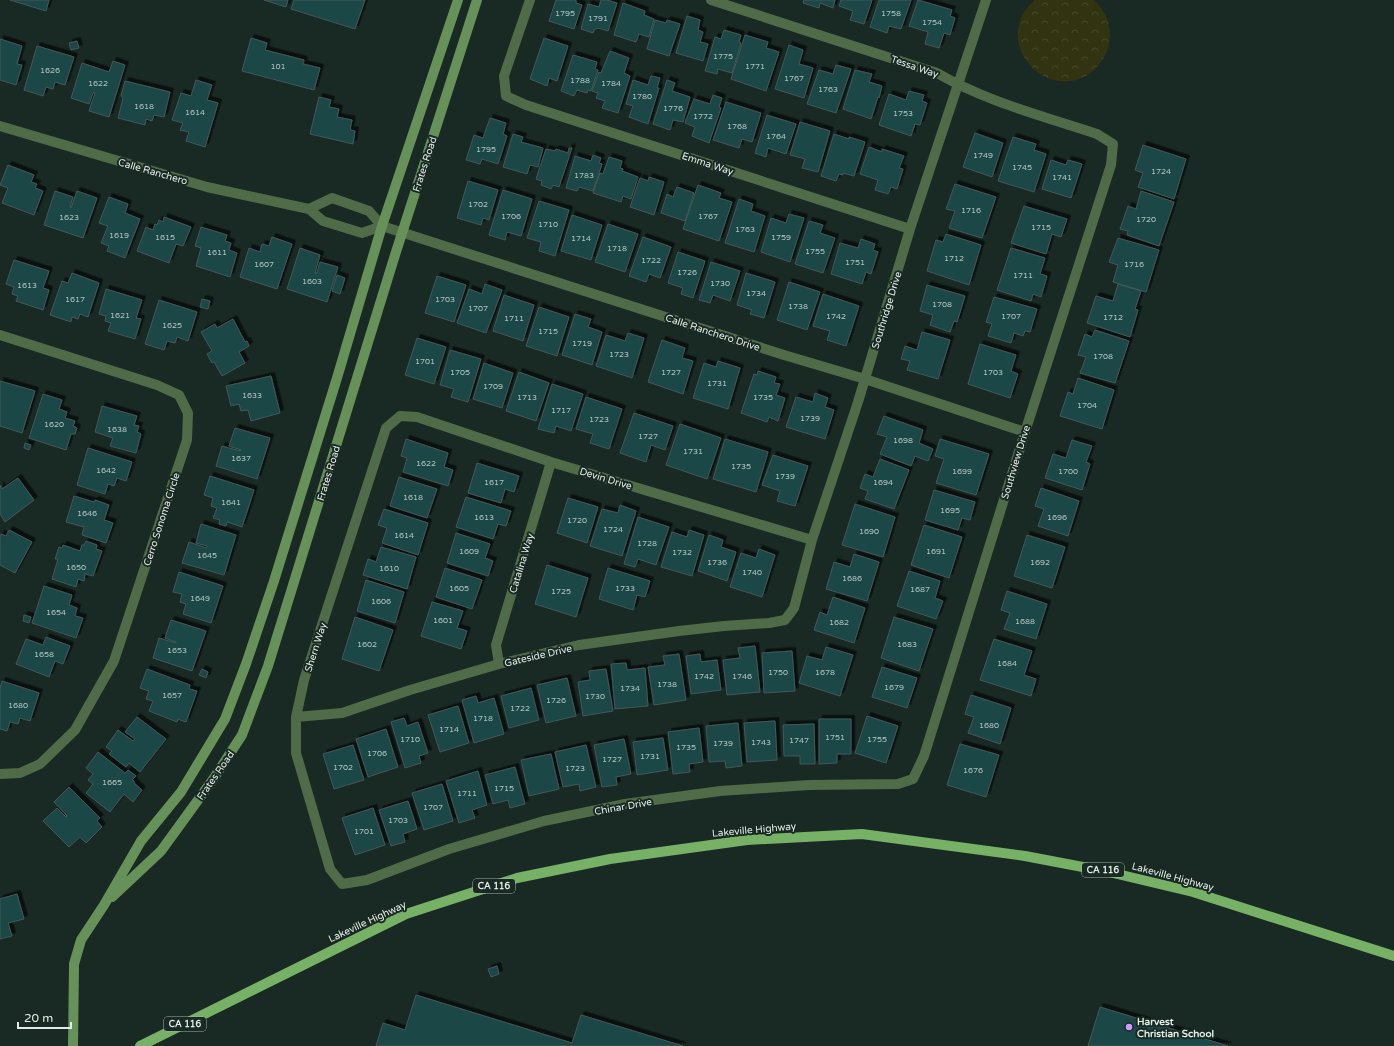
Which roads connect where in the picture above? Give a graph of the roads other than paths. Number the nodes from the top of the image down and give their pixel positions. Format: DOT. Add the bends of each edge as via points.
graph roads {
  1 [pos="458,0"];
  2 [pos="477,0"];
  3 [pos="530,0"];
  4 [pos="711,0"];
  5 [pos="986,0"];
  6 [pos="958,85"];
  7 [pos="0,126"];
  8 [pos="1113,144"];
  9 [pos="309,210"];
  10 [pos="382,226"];
  11 [pos="910,229"];
  12 [pos="402,232"];
  13 [pos="0,335"];
  14 [pos="865,379"];
  15 [pos="400,416"];
  16 [pos="1025,432"];
  17 [pos="551,462"];
  18 [pos="812,540"];
  19 [pos="785,620"];
  20 [pos="499,664"];
  21 [pos="296,717"];
  22 [pos="0,774"];
  23 [pos="913,779"];
  24 [pos="342,884"];
  25 [pos="104,905"];
  26 [pos="1394,956"];
  27 [pos="73,1046"];
  28 [pos="140,1046"];
  1 -- 10 [label="street, Frates Road"];
  2 -- 12 [label="street, Frates Road"];
  3 -- 11 [label="street, Emma Way" via="504,76 506,96 533,108"];
  4 -- 6 [label="street, Tessa Way" via="937,73"];
  5 -- 6 [label="street, Southridge Drive"];
  6 -- 8 [label="street, Tessa Way" via="980,95 1097,134"];
  6 -- 11 [label="street, Southridge Drive"];
  7 -- 9 [label="street, Calle Ranchero" via="207,187"];
  8 -- 16 [label="street, Southview Drive" via="1111,165"];
  9 -- 10 [label="street, Calle Ranchero" via="323,221 362,233"];
  9 -- 10 [label="street" via="332,198 369,211"];
  10 -- 12 [label="street"];
  10 -- 25 [label="street, Frates Road" via="276,574 226,719 181,792 141,841"];
  11 -- 14 [label="street, Southridge Drive"];
  12 -- 14 [label="street, Calle Ranchero Drive"];
  12 -- 25 [label="street, Frates Road" via="268,666 242,736 161,851"];
  13 -- 22 [label="street, Cerro Sonoma Circle" via="157,385 178,395 188,413 187,440 114,661 75,730 40,764 20,773"];
  14 -- 16 [label="street, Calle Ranchero Drive"];
  14 -- 18 [label="street, Southridge Drive"];
  15 -- 17 [label="street, Devin Drive" via="417,417"];
  15 -- 21 [label="street, Shern Way" via="386,428 304,680"];
  16 -- 23 [label="street, Southview Drive" via="924,756"];
  17 -- 18 [label="street, Devin Drive"];
  17 -- 20 [label="street, Catalina Way" via="496,645"];
  18 -- 19 [label="street, Southridge Drive" via="794,608"];
  19 -- 20 [label="street, Gateside Drive" via="768,624 678,631 578,646"];
  20 -- 21 [label="street, Gateside Drive" via="342,713"];
  21 -- 24 [label="street, Shern Way" via="296,753 330,868"];
  23 -- 24 [label="street, Chinar Drive" via="898,784 809,785 720,791 625,804 544,821 448,849 368,880"];
  25 -- 27 [label="street, Frates Road" via="81,940 74,964"];
  26 -- 28 [label="main road, Lakeville Highway / CA 116" via="1193,892 1025,856 862,834 746,840 615,858 516,878 406,914"];
}
